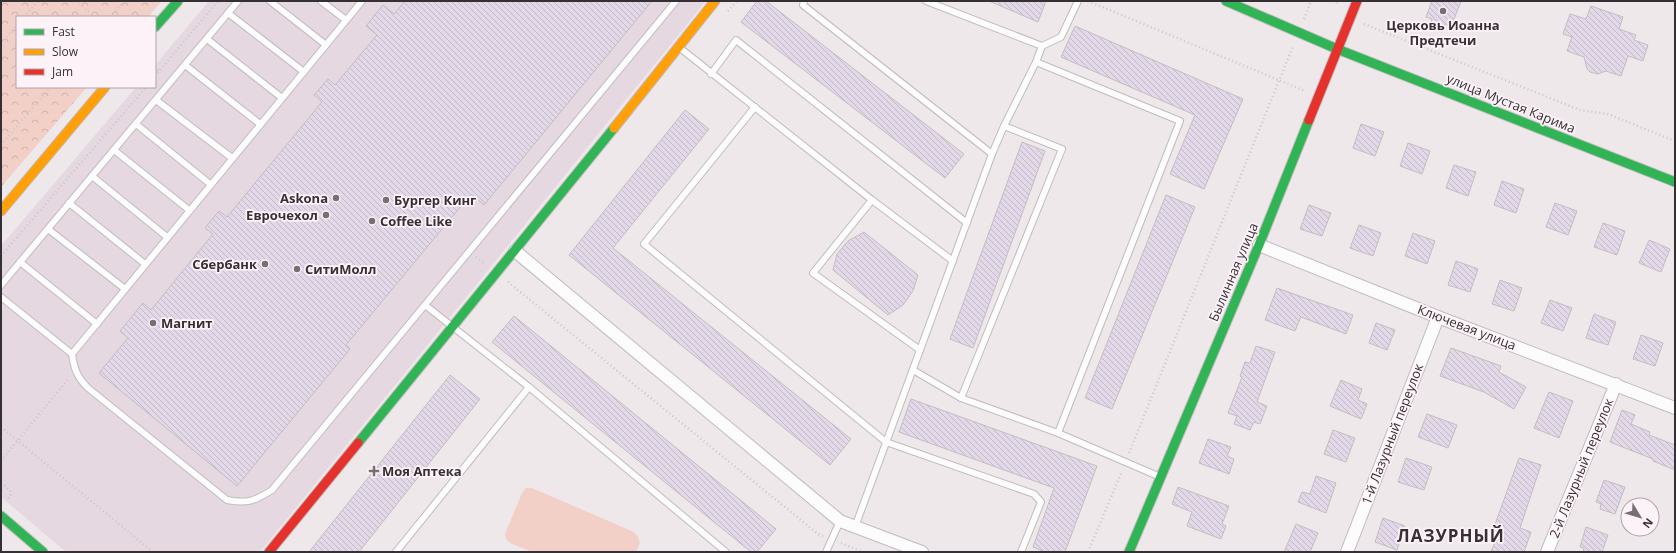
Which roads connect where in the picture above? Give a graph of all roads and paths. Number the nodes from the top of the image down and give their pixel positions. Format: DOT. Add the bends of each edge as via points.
graph roads {
  1 [pos="38,1"];
  2 [pos="76,1"];
  3 [pos="124,1"];
  4 [pos="178,1"];
  5 [pos="218,1"];
  6 [pos="238,1"];
  7 [pos="270,1"];
  8 [pos="321,1"];
  9 [pos="362,1"];
  10 [pos="676,1"];
  11 [pos="715,1"];
  12 [pos="804,1"];
  13 [pos="926,1"];
  14 [pos="1078,1"];
  15 [pos="1088,1"];
  16 [pos="1226,1"];
  17 [pos="1311,1"];
  18 [pos="1333,1"];
  19 [pos="1355,5"];
  20 [pos="228,13"];
  21 [pos="25,16"];
  22 [pos="94,16"];
  23 [pos="111,16"];
  24 [pos="346,20"];
  25 [pos="16,26"];
  26 [pos="156,26"];
  27 [pos="1299,32"];
  28 [pos="207,39"];
  29 [pos="1,44"];
  30 [pos="326,45"];
  31 [pos="1042,46"];
  32 [pos="679,48"];
  33 [pos="1337,48"];
  34 [pos="1036,62"];
  35 [pos="185,65"];
  36 [pos="156,68"];
  37 [pos="160,71"];
  38 [pos="304,72"];
  39 [pos="711,74"];
  40 [pos="156,75"];
  41 [pos="1279,81"];
  42 [pos="49,88"];
  43 [pos="104,88"];
  44 [pos="145,88"];
  45 [pos="1318,96"];
  46 [pos="282,98"];
  47 [pos="156,100"];
  48 [pos="755,107"];
  49 [pos="136,124"];
  50 [pos="260,124"];
  51 [pos="1004,126"];
  52 [pos="1675,141"];
  53 [pos="1,145"];
  54 [pos="114,150"];
  55 [pos="992,154"];
  56 [pos="232,158"];
  57 [pos="92,176"];
  58 [pos="1675,182"];
  59 [pos="210,184"];
  60 [pos="872,200"];
  61 [pos="69,203"];
  62 [pos="189,210"];
  63 [pos="1,211"];
  64 [pos="967,222"];
  65 [pos="48,229"];
  66 [pos="167,237"];
  67 [pos="1259,245"];
  68 [pos="514,251"];
  69 [pos="468,252"];
  70 [pos="1,256"];
  71 [pos="953,261"];
  72 [pos="20,262"];
  73 [pos="145,264"];
  74 [pos="497,272"];
  75 [pos="1,285"];
  76 [pos="125,289"];
  77 [pos="1,297"];
  78 [pos="425,305"];
  79 [pos="1438,317"];
  80 [pos="97,324"];
  81 [pos="452,327"];
  82 [pos="920,350"];
  83 [pos="72,354"];
  84 [pos="913,370"];
  85 [pos="75,371"];
  86 [pos="1616,384"];
  87 [pos="529,387"];
  88 [pos="961,398"];
  89 [pos="1675,408"];
  90 [pos="1,427"];
  91 [pos="1058,433"];
  92 [pos="18,441"];
  93 [pos="886,442"];
  94 [pos="1,461"];
  95 [pos="1126,462"];
  96 [pos="1160,476"];
  97 [pos="1,483"];
  98 [pos="7,500"];
  99 [pos="1,516"];
  100 [pos="840,521"];
  101 [pos="855,527"];
  102 [pos="832,540"];
  103 [pos="43,552"];
  104 [pos="153,552"];
  105 [pos="269,552"];
  106 [pos="396,552"];
  107 [pos="726,552"];
  108 [pos="826,552"];
  109 [pos="862,552"];
  110 [pos="922,552"];
  111 [pos="1021,552"];
  112 [pos="1088,552"];
  113 [pos="1129,552"];
  114 [pos="1347,552"];
  115 [pos="1547,552"];
  1 -- 21 [label="path"];
  2 -- 22 [label="path"];
  3 -- 23 [label="path"];
  4 -- 26 [label="street"];
  5 -- 37 [label="path"];
  6 -- 20 [label="lane"];
  7 -- 30 [label="lane"];
  8 -- 24 [label="lane"];
  9 -- 24 [label="lane"];
  10 -- 69 [label="lane"];
  11 -- 32 [label="street"];
  12 -- 55 [label="lane" via="804,5"];
  13 -- 31 [label="lane"];
  14 -- 31 [label="lane" via="1060,37"];
  15 -- 41 [label="path"];
  16 -- 27 [label="street, улица Мустая Карима"];
  17 -- 27 [label="path"];
  18 -- 19 [label="path"];
  19 -- 33 [label="street, Былинная улица"];
  19 -- 52 [label="path" via="1363,24 1580,110 1608,114"];
  20 -- 28 [label="lane"];
  20 -- 38 [label="lane"];
  24 -- 30 [label="lane"];
  25 -- 29 [label="path"];
  27 -- 33 [label="street, улица Мустая Карима"];
  27 -- 41 [label="path"];
  28 -- 35 [label="lane"];
  28 -- 46 [label="lane"];
  30 -- 38 [label="lane"];
  31 -- 34 [label="lane"];
  32 -- 39 [label="lane"];
  32 -- 68 [label="street"];
  33 -- 45 [label="street, Былинная улица"];
  33 -- 58 [label="street, улица Мустая Карима"];
  34 -- 51 [label="lane"];
  34 -- 91 [label="lane" via="1180,121"];
  35 -- 47 [label="lane"];
  35 -- 50 [label="lane"];
  36 -- 37 [label="path"];
  37 -- 40 [label="path"];
  38 -- 46 [label="lane"];
  39 -- 48 [label="lane"];
  39 -- 64 [label="lane" via="736,40"];
  41 -- 45 [label="path"];
  41 -- 95 [label="path"];
  42 -- 53 [label="path"];
  43 -- 63 [label="street"];
  44 -- 70 [label="path"];
  45 -- 67 [label="street, Былинная улица"];
  46 -- 50 [label="lane"];
  47 -- 49 [label="lane"];
  47 -- 56 [label="lane"];
  48 -- 60 [label="lane"];
  48 -- 93 [label="lane" via="644,244"];
  49 -- 54 [label="lane"];
  49 -- 59 [label="lane"];
  50 -- 56 [label="lane"];
  51 -- 55 [label="lane"];
  51 -- 88 [label="lane" via="1062,149"];
  54 -- 57 [label="lane"];
  54 -- 62 [label="lane"];
  55 -- 64 [label="lane"];
  56 -- 59 [label="lane"];
  57 -- 61 [label="lane"];
  57 -- 66 [label="lane"];
  59 -- 62 [label="lane"];
  60 -- 71 [label="lane"];
  60 -- 82 [label="lane" via="813,273"];
  61 -- 65 [label="lane"];
  61 -- 73 [label="lane"];
  62 -- 66 [label="lane"];
  64 -- 71 [label="lane"];
  65 -- 72 [label="lane"];
  65 -- 76 [label="lane"];
  66 -- 73 [label="lane"];
  67 -- 79 [label="street, Ключевая улица"];
  67 -- 96 [label="street, Былинная улица"];
  68 -- 74 [label="street"];
  68 -- 100 [label="street"];
  69 -- 74 [label="path"];
  69 -- 78 [label="lane"];
  71 -- 82 [label="lane"];
  72 -- 75 [label="lane"];
  72 -- 80 [label="lane"];
  73 -- 76 [label="lane"];
  74 -- 81 [label="street"];
  74 -- 102 [label="path" via="818,534"];
  76 -- 80 [label="lane"];
  77 -- 83 [label="lane"];
  78 -- 81 [label="lane"];
  78 -- 85 [label="lane" via="272,490 257,500 240,503 227,500 88,388 79,380"];
  79 -- 86 [label="street, Ключевая улица"];
  79 -- 114 [label="street, 1-й Лазурный переулок"];
  80 -- 83 [label="lane"];
  81 -- 87 [label="lane"];
  81 -- 105 [label="street"];
  82 -- 84 [label="lane"];
  83 -- 85 [label="lane"];
  84 -- 88 [label="lane"];
  84 -- 93 [label="lane"];
  85 -- 92 [label="path"];
  86 -- 89 [label="street, Ключевая улица"];
  86 -- 115 [label="street, 2-й Лазурный переулок"];
  87 -- 106 [label="lane"];
  87 -- 107 [label="lane"];
  88 -- 91 [label="lane"];
  90 -- 92 [label="path"];
  91 -- 95 [label="lane"];
  92 -- 94 [label="path"];
  92 -- 104 [label="path"];
  93 -- 101 [label="lane"];
  93 -- 111 [label="lane" via="1034,494 1040,502"];
  95 -- 96 [label="lane"];
  95 -- 112 [label="path"];
  96 -- 113 [label="street, Былинная улица"];
  97 -- 98 [label="path" via="10,490 11,494"];
  99 -- 103 [label="street"];
  100 -- 101 [label="street"];
  100 -- 102 [label="lane"];
  101 -- 110 [label="street"];
  102 -- 108 [label="lane"];
  102 -- 109 [label="path"];
}
